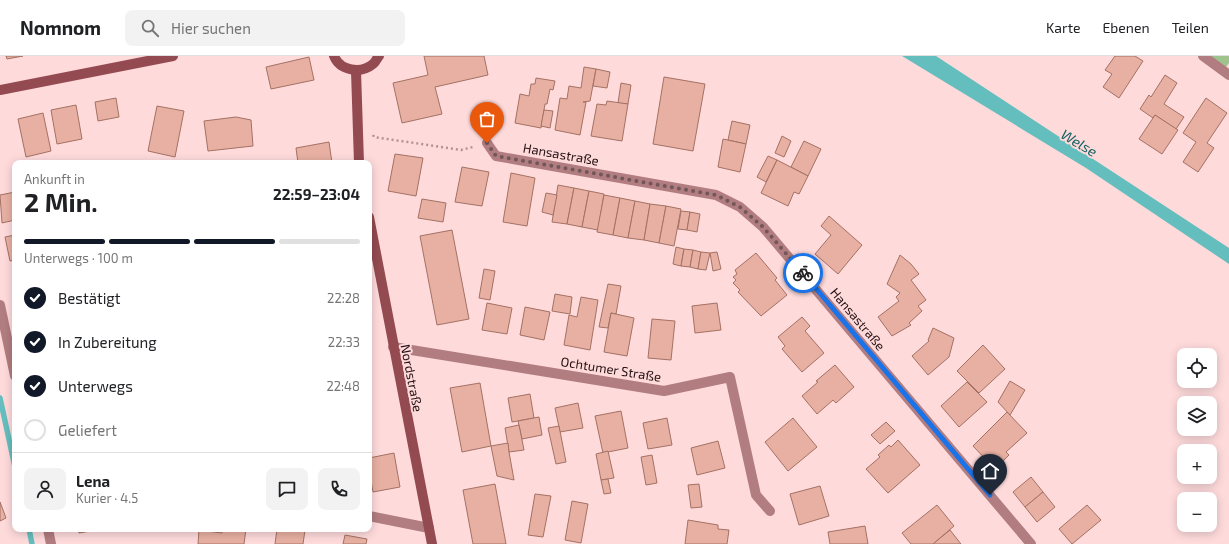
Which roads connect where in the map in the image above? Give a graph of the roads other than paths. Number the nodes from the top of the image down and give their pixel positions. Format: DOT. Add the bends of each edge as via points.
graph roads {
  1 [pos="173,56"];
  2 [pos="334,56"];
  3 [pos="379,56"];
  4 [pos="1203,56"];
  5 [pos="356,71"];
  6 [pos="1229,75"];
  7 [pos="0,90"];
  8 [pos="487,143"];
  9 [pos="359,160"];
  10 [pos="372,233"];
  11 [pos="0,305"];
  12 [pos="393,347"];
  13 [pos="12,362"];
  14 [pos="770,511"];
  15 [pos="372,517"];
  16 [pos="429,528"];
  17 [pos="49,532"];
  18 [pos="51,544"];
  19 [pos="432,544"];
  20 [pos="1031,544"];
  1 -- 7 [label="street"];
  2 -- 5 [label="street" via="344,68"];
  3 -- 5 [label="street" via="373,64"];
  4 -- 6 [label="street"];
  5 -- 9 [label="street"];
  8 -- 20 [label="street, Hansastraße" via="496,156 716,195 740,207 763,227"];
  10 -- 12 [label="street, Nordstraße"];
  11 -- 13 [label="street"];
  12 -- 14 [label="street, Ochtumer Straße" via="664,391 730,377 756,495"];
  12 -- 16 [label="street, Nordstraße"];
  15 -- 16 [label="street"];
  16 -- 19 [label="street, Nordstraße"];
  17 -- 18 [label="street"];
}
